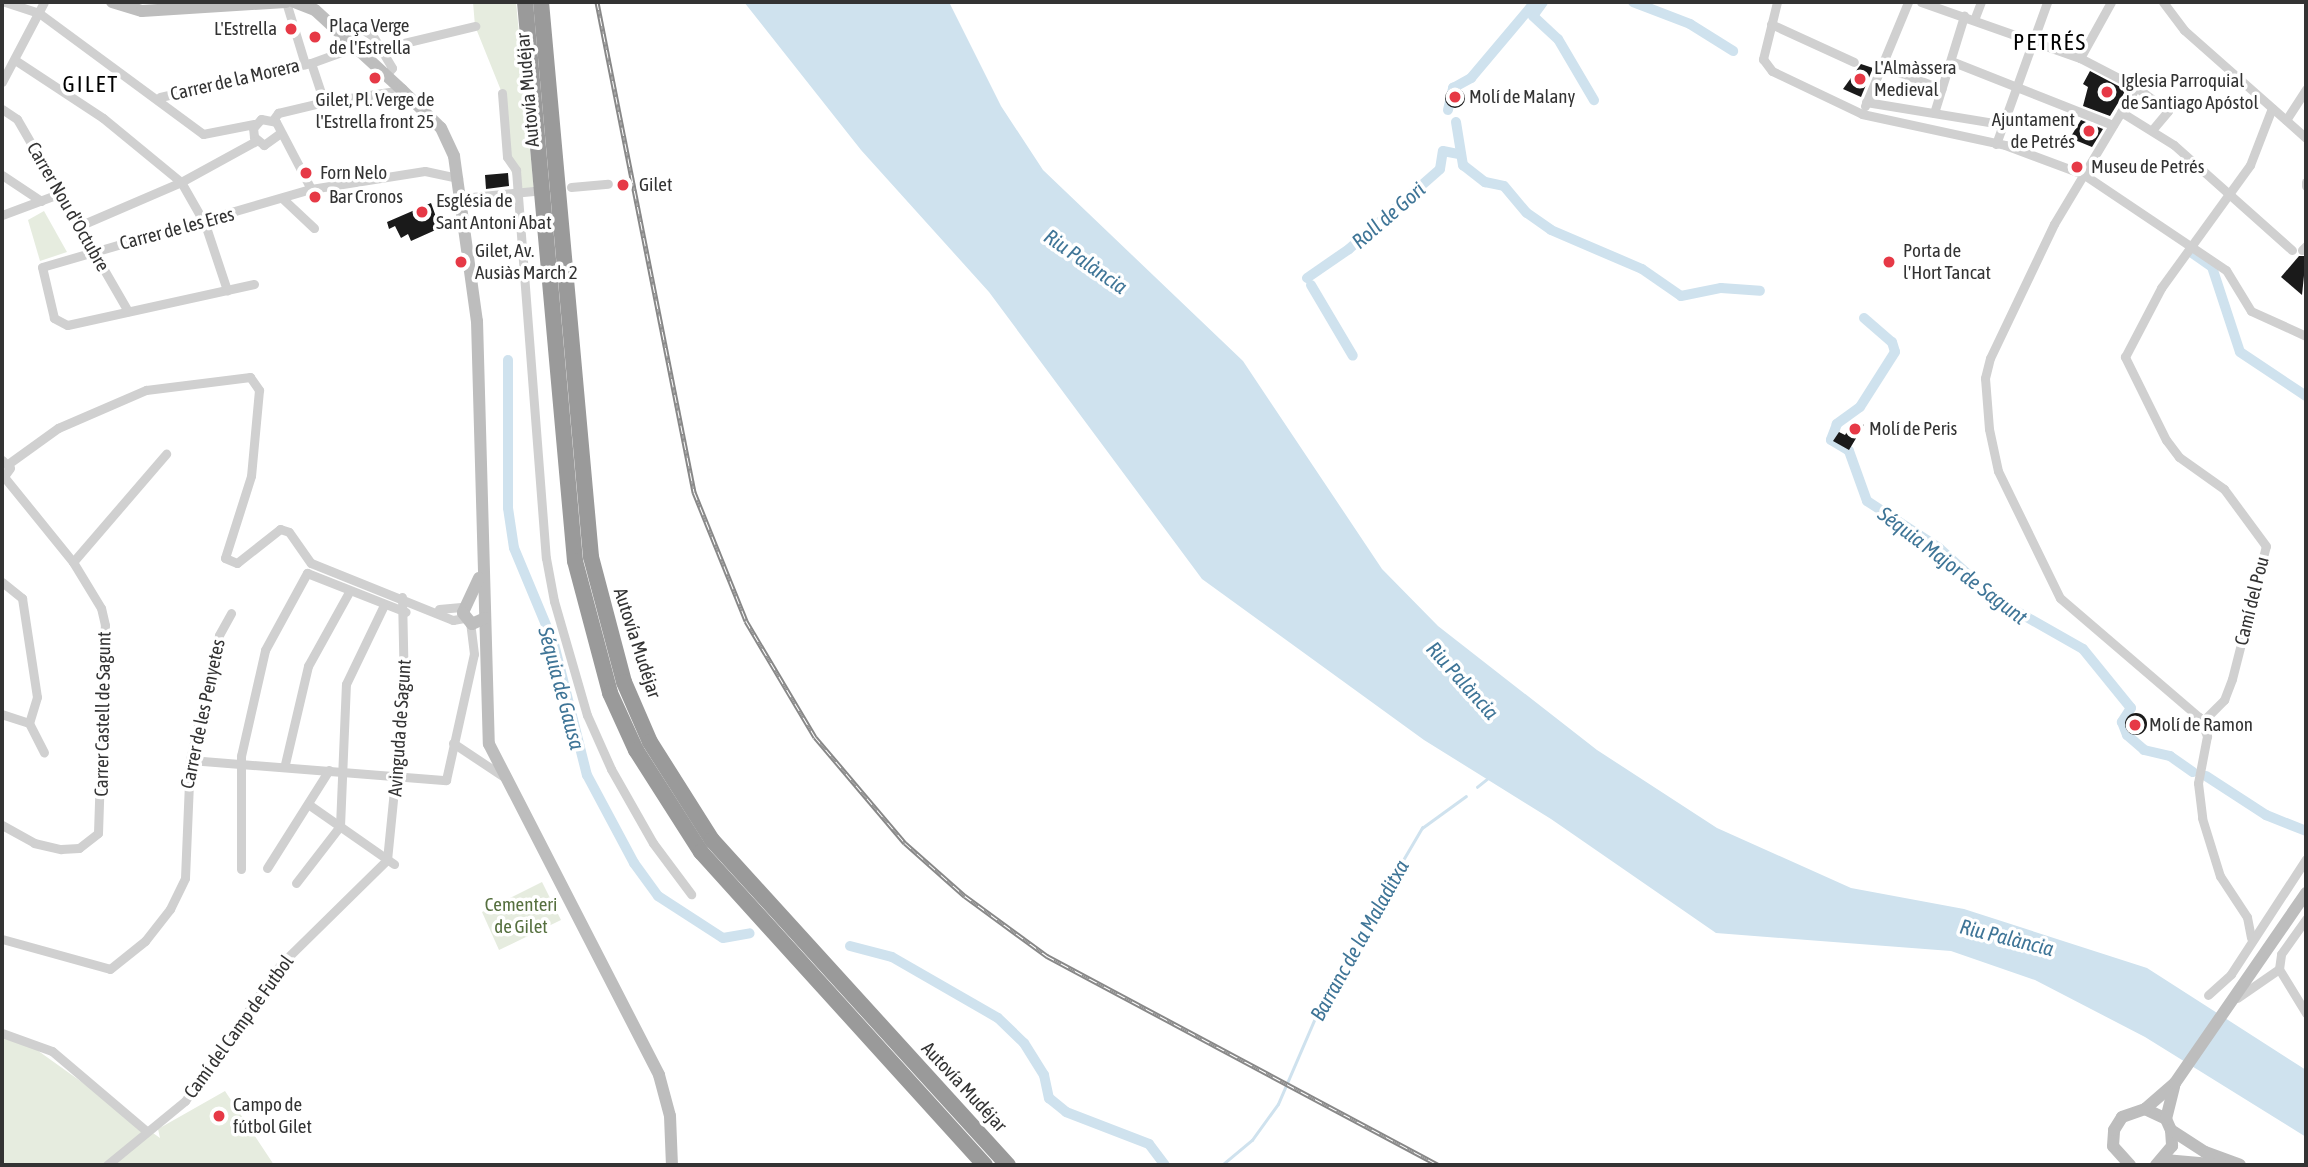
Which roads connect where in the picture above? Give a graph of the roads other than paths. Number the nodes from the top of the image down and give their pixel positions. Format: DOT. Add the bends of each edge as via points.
graph roads {
  1 [pos="5,2"];
  2 [pos="44,2"];
  3 [pos="112,2"];
  4 [pos="286,2"];
  5 [pos="525,2"];
  6 [pos="541,2"];
  7 [pos="1777,2"];
  8 [pos="1908,2"];
  9 [pos="1921,2"];
  10 [pos="1981,2"];
  11 [pos="2046,2"];
  12 [pos="2111,2"];
  13 [pos="2163,2"];
  14 [pos="303,3"];
  15 [pos="39,13"];
  16 [pos="1969,18"];
  17 [pos="1771,24"];
  18 [pos="475,26"];
  19 [pos="338,31"];
  20 [pos="2028,44"];
  21 [pos="355,47"];
  22 [pos="383,48"];
  23 [pos="2080,58"];
  24 [pos="15,60"];
  25 [pos="1951,61"];
  26 [pos="1854,62"];
  27 [pos="308,64"];
  28 [pos="1880,65"];
  29 [pos="386,75"];
  30 [pos="2,82"];
  31 [pos="2016,87"];
  32 [pos="2136,87"];
  33 [pos="1942,89"];
  34 [pos="2306,89"];
  35 [pos="402,90"];
  36 [pos="502,93"];
  37 [pos="160,97"];
  38 [pos="324,102"];
  39 [pos="1866,102"];
  40 [pos="2272,108"];
  41 [pos="2,109"];
  42 [pos="2121,112"];
  43 [pos="1934,113"];
  44 [pos="1862,114"];
  45 [pos="273,120"];
  46 [pos="2286,120"];
  47 [pos="254,124"];
  48 [pos="2001,124"];
  49 [pos="2113,125"];
  50 [pos="2153,130"];
  51 [pos="279,134"];
  52 [pos="2306,138"];
  53 [pos="256,141"];
  54 [pos="1996,144"];
  55 [pos="2083,174"];
  56 [pos="2,175"];
  57 [pos="458,178"];
  58 [pos="181,182"];
  59 [pos="608,184"];
  60 [pos="571,187"];
  61 [pos="311,189"];
  62 [pos="534,191"];
  63 [pos="518,192"];
  64 [pos="61,193"];
  65 [pos="2225,196"];
  66 [pos="282,198"];
  67 [pos="462,198"];
  68 [pos="41,201"];
  69 [pos="2,215"];
  70 [pos="205,224"];
  71 [pos="79,226"];
  72 [pos="314,228"];
  73 [pos="2192,244"];
  74 [pos="2292,250"];
  75 [pos="93,252"];
  76 [pos="254,284"];
  77 [pos="227,290"];
  78 [pos="128,310"];
  79 [pos="2306,336"];
  80 [pos="166,454"];
  81 [pos="5,462"];
  82 [pos="3,479"];
  83 [pos="74,562"];
  84 [pos="2,582"];
  85 [pos="349,592"];
  86 [pos="402,597"];
  87 [pos="384,605"];
  88 [pos="406,612"];
  89 [pos="231,613"];
  90 [pos="471,613"];
  91 [pos="484,660"];
  92 [pos="2,714"];
  93 [pos="29,723"];
  94 [pos="2201,723"];
  95 [pos="453,743"];
  96 [pos="44,752"];
  97 [pos="190,760"];
  98 [pos="241,762"];
  99 [pos="285,764"];
  100 [pos="329,769"];
  101 [pos="345,772"];
  102 [pos="397,776"];
  103 [pos="507,779"];
  104 [pos="308,804"];
  105 [pos="2,825"];
  106 [pos="340,826"];
  107 [pos="2306,859"];
  108 [pos="391,862"];
  109 [pos="267,868"];
  110 [pos="241,869"];
  111 [pos="296,883"];
  112 [pos="2306,893"];
  113 [pos="691,894"];
  114 [pos="2306,919"];
  115 [pos="2251,938"];
  116 [pos="2,939"];
  117 [pos="2279,970"];
  118 [pos="2208,995"];
  119 [pos="2227,1008"];
  120 [pos="2306,1013"];
  121 [pos="2,1033"];
  122 [pos="2175,1083"];
  123 [pos="2145,1109"];
  124 [pos="2169,1125"];
  125 [pos="145,1130"];
  126 [pos="2160,1162"];
  127 [pos="107,1165"];
  128 [pos="673,1165"];
  129 [pos="985,1165"];
  130 [pos="1008,1165"];
  131 [pos="2130,1165"];
  132 [pos="2222,1165"];
  133 [pos="2240,1165"];
  1 -- 15 [label="street"];
  2 -- 15 [label="street"];
  3 -- 4 [label="street" via="142,11"];
  4 -- 27 [label="street"];
  5 -- 129 [label="highway, Autovía Mudéjar" via="575,561 610,693 648,770 701,852"];
  6 -- 130 [label="highway, Autovía Mudéjar" via="591,557 624,682 650,742 712,840"];
  7 -- 17 [label="street"];
  8 -- 28 [label="street"];
  9 -- 16 [label="street"];
  10 -- 16 [label="street"];
  11 -- 20 [label="street"];
  12 -- 23 [label="street"];
  13 -- 40 [label="street" via="2184,30"];
  14 -- 19 [label="street"];
  15 -- 24 [label="street"];
  15 -- 37 [label="street"];
  16 -- 20 [label="street"];
  16 -- 25 [label="street"];
  17 -- 26 [label="street"];
  17 -- 44 [label="street" via="1763,59 1772,71"];
  18 -- 22 [label="street"];
  19 -- 21 [label="street"];
  19 -- 22 [label="street" via="357,26"];
  20 -- 23 [label="street"];
  20 -- 31 [label="street"];
  21 -- 27 [label="street"];
  21 -- 29 [label="street"];
  22 -- 29 [label="street" via="392,68"];
  23 -- 32 [label="street"];
  24 -- 30 [label="street"];
  24 -- 58 [label="street" via="103,118"];
  25 -- 31 [label="street"];
  25 -- 33 [label="street"];
  27 -- 37 [label="street, Carrer de la Morera"];
  27 -- 38 [label="street"];
  28 -- 33 [label="street"];
  28 -- 39 [label="street"];
  29 -- 35 [label="street"];
  31 -- 48 [label="street"];
  31 -- 49 [label="street"];
  32 -- 42 [label="street"];
  32 -- 50 [label="street" via="2168,111"];
  33 -- 43 [label="street"];
  34 -- 46 [label="street"];
  35 -- 38 [label="street"];
  35 -- 57 [label="street" via="448,140"];
  36 -- 63 [label="street" via="507,157 516,170"];
  37 -- 47 [label="street" via="203,135"];
  38 -- 45 [label="street" via="278,113"];
  39 -- 43 [label="street"];
  39 -- 44 [label="street"];
  40 -- 46 [label="street"];
  40 -- 65 [label="street" via="2250,165"];
  41 -- 64 [label="street, Carrer Nou d'Octubre" via="17,119"];
  42 -- 49 [label="street"];
  42 -- 50 [label="street"];
  43 -- 48 [label="street"];
  44 -- 54 [label="street"];
  45 -- 47 [label="street"];
  45 -- 51 [label="street"];
  46 -- 52 [label="street"];
  47 -- 53 [label="street"];
  48 -- 54 [label="street"];
  49 -- 55 [label="street"];
  50 -- 65 [label="street"];
  51 -- 53 [label="street" via="268,145"];
  51 -- 61 [label="street" via="289,142"];
  53 -- 58 [label="street"];
  54 -- 55 [label="street"];
  55 -- 73 [label="street"];
  55 -- 94 [label="street" via="1990,358 1985,379 1998,471 2060,598"];
  56 -- 68 [label="street"];
  57 -- 61 [label="street, Carrer de les Eres" via="425,171"];
  57 -- 67 [label="street"];
  58 -- 70 [label="street"];
  58 -- 71 [label="street"];
  59 -- 60 [label="street"];
  61 -- 66 [label="street, Carrer de les Eres"];
  62 -- 63 [label="street"];
  63 -- 67 [label="street"];
  63 -- 113 [label="street" via="546,558 554,601 587,715 611,769 653,843"];
  64 -- 68 [label="street"];
  64 -- 71 [label="street, Carrer Nou d'Octubre"];
  65 -- 73 [label="street"];
  65 -- 74 [label="street"];
  66 -- 70 [label="street, Carrer de les Eres"];
  66 -- 72 [label="street"];
  67 -- 90 [label="street" via="477,321 483,561"];
  68 -- 69 [label="street"];
  70 -- 75 [label="street, Carrer de les Eres"];
  70 -- 77 [label="street"];
  71 -- 75 [label="street, Carrer Nou d'Octubre"];
  73 -- 79 [label="street" via="2226,270 2251,311"];
  73 -- 94 [label="street, Camí del Pou" via="2161,288 2125,357 2166,440 2179,457 2224,489 2266,547 2232,679 2224,700"];
  75 -- 78 [label="street, Carrer Nou d'Octubre"];
  75 -- 78 [label="street, Carrer de les Eres" via="42,267 54,318 61,323"];
  76 -- 77 [label="street"];
  77 -- 78 [label="street"];
  80 -- 83 [label="street"];
  81 -- 82 [label="street"];
  81 -- 86 [label="street" via="58,428 146,390 250,377 258,390 251,476 225,558 237,563 280,529 289,532 311,563"];
  82 -- 83 [label="street, Carrer Castell de Sagunt"];
  83 -- 105 [label="street, Carrer Castell de Sagunt" via="101,608 105,625 98,833 79,848 61,849 34,843"];
  84 -- 93 [label="street" via="22,598 27,619 37,697"];
  85 -- 87 [label="street"];
  85 -- 98 [label="street" via="307,573 265,650"];
  85 -- 99 [label="street" via="308,666"];
  86 -- 88 [label="street, Avinguda de Sagunt"];
  86 -- 90 [label="street" via="427,607"];
  87 -- 88 [label="street"];
  87 -- 101 [label="street" via="346,684"];
  88 -- 102 [label="street, Avinguda de Sagunt"];
  89 -- 97 [label="street, Carrer de les Penyetes" via="219,635"];
  90 -- 91 [label="street"];
  90 -- 91 [label="street" via="485,618"];
  90 -- 95 [label="street" via="474,654"];
  91 -- 103 [label="street" via="489,744"];
  92 -- 93 [label="street"];
  93 -- 96 [label="street"];
  94 -- 115 [label="street" via="2207,736 2198,783 2202,818 2220,876 2247,917"];
  95 -- 102 [label="street" via="446,780"];
  95 -- 103 [label="street"];
  97 -- 98 [label="street"];
  97 -- 116 [label="street, Carrer de les Penyetes" via="185,878 170,909 133,952 110,969"];
  98 -- 99 [label="street"];
  98 -- 110 [label="street"];
  99 -- 100 [label="street"];
  100 -- 101 [label="street"];
  100 -- 104 [label="street"];
  101 -- 102 [label="street"];
  101 -- 106 [label="street"];
  102 -- 108 [label="street, Avinguda de Sagunt"];
  103 -- 128 [label="street" via="663,1084"];
  104 -- 106 [label="street"];
  104 -- 109 [label="street"];
  106 -- 108 [label="street"];
  106 -- 111 [label="street"];
  107 -- 115 [label="street"];
  108 -- 125 [label="street, Camí del Camp de Futbol" via="281,964 185,1101"];
  112 -- 119 [label="street"];
  114 -- 117 [label="street" via="2281,954"];
  115 -- 118 [label="street" via="2231,974"];
  117 -- 119 [label="street"];
  117 -- 120 [label="street"];
  119 -- 122 [label="street"];
  121 -- 125 [label="street" via="51,1051"];
  122 -- 123 [label="street"];
  122 -- 124 [label="street"];
  123 -- 124 [label="street"];
  123 -- 131 [label="street" via="2122,1117 2114,1130 2113,1146"];
  124 -- 126 [label="street" via="2172,1146"];
  124 -- 133 [label="street" via="2205,1152"];
  125 -- 127 [label="street, Camí del Camp de Futbol"];
  126 -- 132 [label="street"];
}
